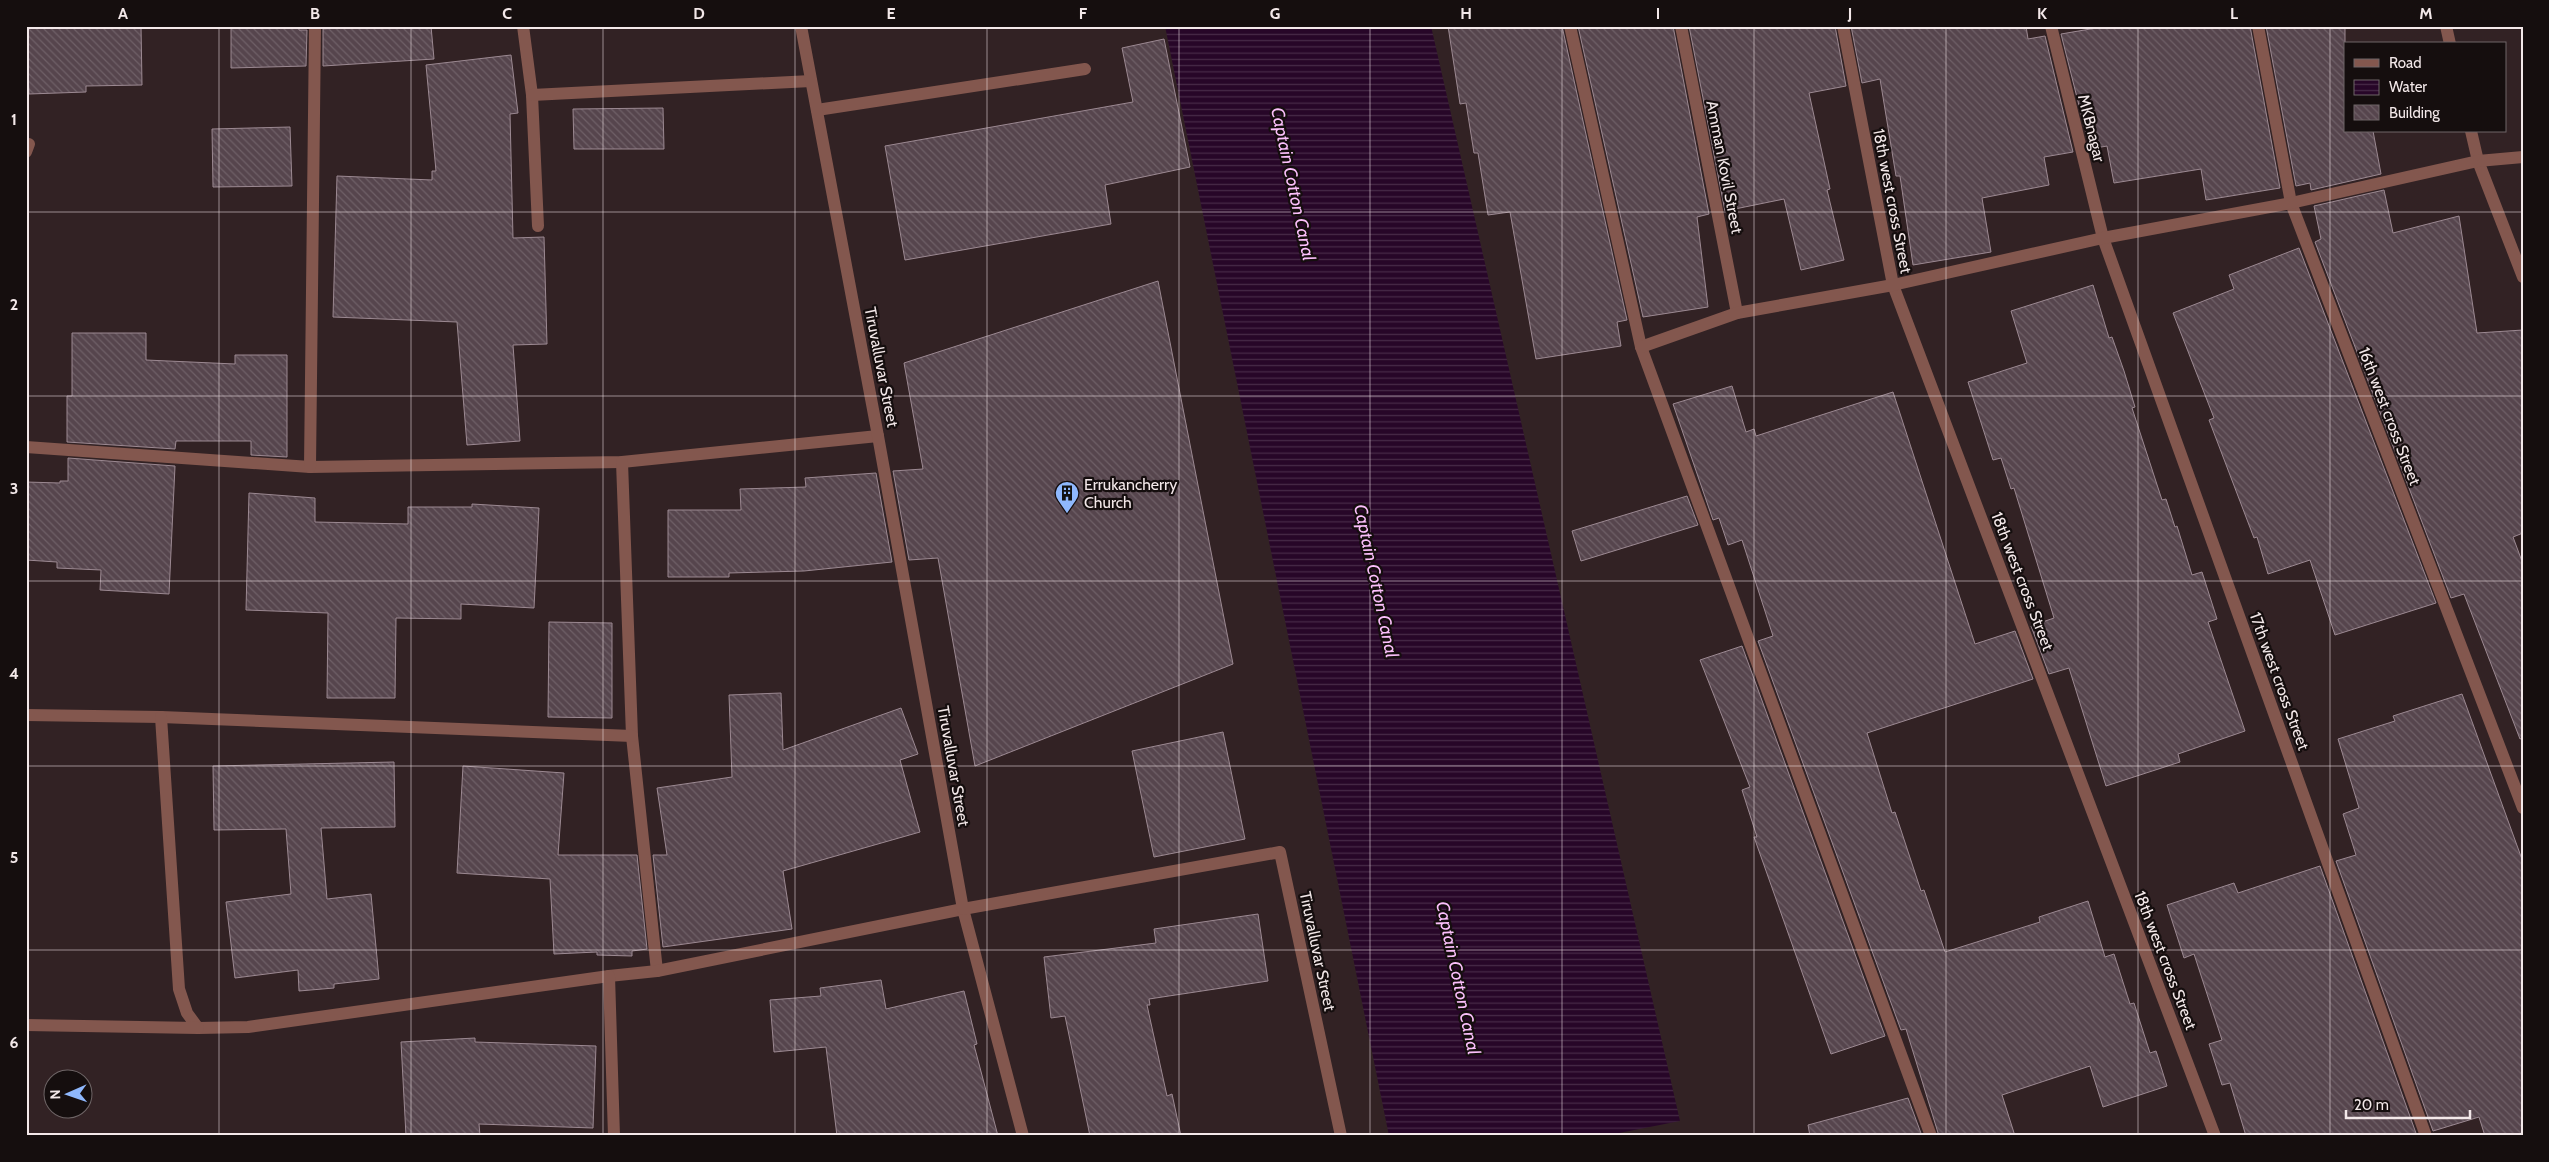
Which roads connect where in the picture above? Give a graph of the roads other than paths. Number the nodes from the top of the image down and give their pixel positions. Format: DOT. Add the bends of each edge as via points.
graph roads {
  1 [pos="315,26"];
  2 [pos="523,26"];
  3 [pos="801,26"];
  4 [pos="1570,26"];
  5 [pos="1681,26"];
  6 [pos="1842,26"];
  7 [pos="2051,26"];
  8 [pos="2258,26"];
  9 [pos="2446,26"];
  10 [pos="2450,42"];
  11 [pos="1085,70"];
  12 [pos="811,81"];
  13 [pos="532,96"];
  14 [pos="817,110"];
  15 [pos="2471,132"];
  16 [pos="2523,157"];
  17 [pos="2478,160"];
  18 [pos="2291,203"];
  19 [pos="538,226"];
  20 [pos="2103,238"];
  21 [pos="2523,277"];
  22 [pos="1893,284"];
  23 [pos="1737,313"];
  24 [pos="1641,348"];
  25 [pos="878,436"];
  26 [pos="26,447"];
  27 [pos="622,462"];
  28 [pos="310,467"];
  29 [pos="26,715"];
  30 [pos="161,717"];
  31 [pos="632,736"];
  32 [pos="2523,808"];
  33 [pos="963,909"];
  34 [pos="657,971"];
  35 [pos="609,976"];
  36 [pos="26,1024"];
  37 [pos="198,1028"];
  38 [pos="614,1136"];
  39 [pos="1022,1136"];
  40 [pos="1341,1136"];
  41 [pos="1930,1136"];
  42 [pos="2215,1136"];
  43 [pos="2426,1136"];
  1 -- 28 [label="street"];
  2 -- 13 [label="street"];
  3 -- 12 [label="street, Tiruvalluvar Street"];
  4 -- 24 [label="street"];
  5 -- 23 [label="street, Amman Kovil Street"];
  6 -- 22 [label="street, 18th west cross Street"];
  7 -- 20 [label="street, MKBnagar"];
  8 -- 18 [label="street, 16th west cross Street"];
  9 -- 10 [label="street"];
  11 -- 14 [label="street"];
  12 -- 13 [label="street"];
  12 -- 14 [label="street, Tiruvalluvar Street"];
  13 -- 19 [label="street"];
  14 -- 25 [label="street, Tiruvalluvar Street"];
  15 -- 17 [label="street"];
  16 -- 17 [label="street"];
  17 -- 18 [label="street"];
  17 -- 21 [label="street"];
  18 -- 20 [label="street"];
  18 -- 32 [label="street, 16th west cross Street"];
  20 -- 22 [label="street"];
  20 -- 43 [label="street, 17th west cross Street"];
  22 -- 23 [label="street"];
  22 -- 42 [label="street, 18th west cross Street"];
  23 -- 24 [label="street"];
  24 -- 41 [label="street"];
  25 -- 27 [label="street"];
  25 -- 33 [label="street, Tiruvalluvar Street"];
  26 -- 28 [label="street"];
  27 -- 28 [label="street"];
  27 -- 31 [label="street"];
  29 -- 30 [label="street"];
  30 -- 31 [label="street"];
  30 -- 37 [label="street" via="179,990 187,1013"];
  31 -- 34 [label="street"];
  33 -- 34 [label="street"];
  33 -- 39 [label="street"];
  33 -- 40 [label="street, Tiruvalluvar Street" via="1280,852"];
  34 -- 35 [label="street"];
  35 -- 37 [label="street" via="248,1027"];
  35 -- 38 [label="street"];
  36 -- 37 [label="street"];
}
